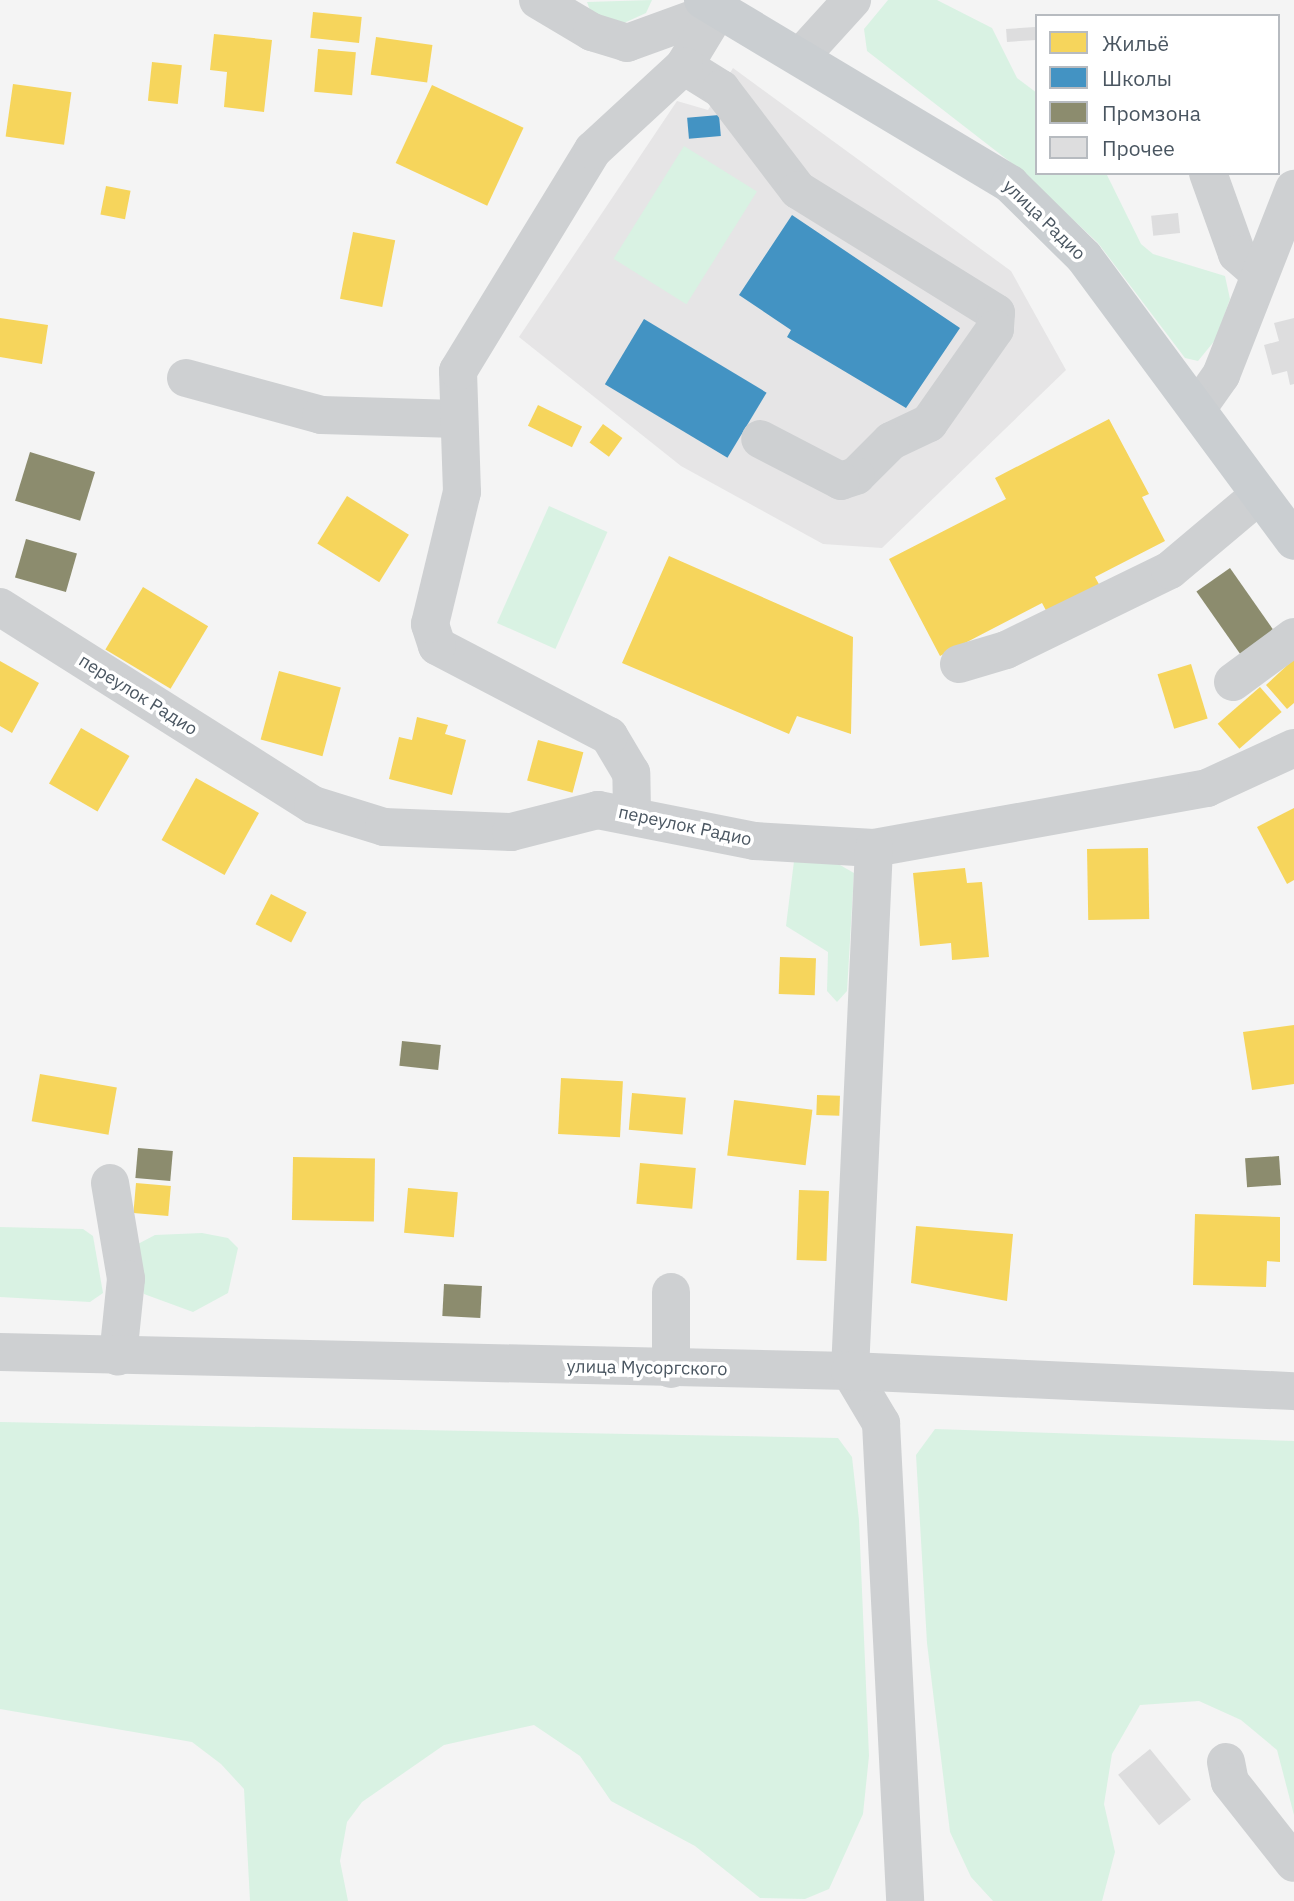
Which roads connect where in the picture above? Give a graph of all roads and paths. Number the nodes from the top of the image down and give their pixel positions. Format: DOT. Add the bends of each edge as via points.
graph roads {
  1 [pos="538,0"];
  2 [pos="852,0"];
  3 [pos="710,5"];
  4 [pos="801,56"];
  5 [pos="684,66"];
  6 [pos="1209,175"];
  7 [pos="1294,189"];
  8 [pos="1258,272"];
  9 [pos="186,378"];
  10 [pos="1196,410"];
  11 [pos="457,419"];
  12 [pos="760,439"];
  13 [pos="1258,496"];
  14 [pos="1294,541"];
  15 [pos="0,607"];
  16 [pos="1294,637"];
  17 [pos="959,664"];
  18 [pos="1233,682"];
  19 [pos="1294,748"];
  20 [pos="632,812"];
  21 [pos="874,848"];
  22 [pos="110,1183"];
  23 [pos="671,1293"];
  24 [pos="7,1345"];
  25 [pos="118,1357"];
  26 [pos="671,1369"];
  27 [pos="850,1371"];
  28 [pos="1294,1391"];
  29 [pos="1226,1762"];
  30 [pos="1294,1863"];
  31 [pos="905,1901"];
  1 -- 3 [label="lane" via="592,32 626,43"];
  2 -- 4 [label="lane"];
  3 -- 4 [label="main road, улица Радио"];
  3 -- 5 [label="lane"];
  4 -- 10 [label="main road, улица Радио" via="1010,184 1084,257"];
  5 -- 11 [label="lane" via="593,150 458,371"];
  5 -- 12 [label="lane" via="721,89 798,190 996,313 995,329 929,423 891,441 856,475 841,481"];
  6 -- 8 [label="lane" via="1237,254"];
  7 -- 8 [label="lane"];
  8 -- 10 [label="lane" via="1221,375"];
  9 -- 11 [label="lane" via="321,415"];
  10 -- 13 [label="main road, улица Радио"];
  11 -- 20 [label="lane" via="462,492 440,564 432,638 464,662 552,701 608,736 631,773"];
  13 -- 14 [label="main road, улица Радио"];
  13 -- 17 [label="lane" via="1170,570 1006,650"];
  15 -- 20 [label="lane, переулок Радио" via="340,817 384,827 511,832 580,812"];
  16 -- 18 [label="lane"];
  19 -- 21 [label="lane, переулок Радио" via="1207,789"];
  20 -- 21 [label="lane, переулок Радио" via="754,841"];
  21 -- 27 [label="lane"];
  22 -- 25 [label="lane" via="126,1279"];
  23 -- 26 [label="lane"];
  24 -- 25 [label="lane, улица Мусоргского"];
  25 -- 26 [label="lane, улица Мусоргского"];
  26 -- 27 [label="lane, улица Мусоргского"];
  27 -- 28 [label="lane, улица Мусоргского"];
  27 -- 31 [label="lane" via="881,1423"];
  29 -- 30 [label="lane" via="1230,1782"];
}
